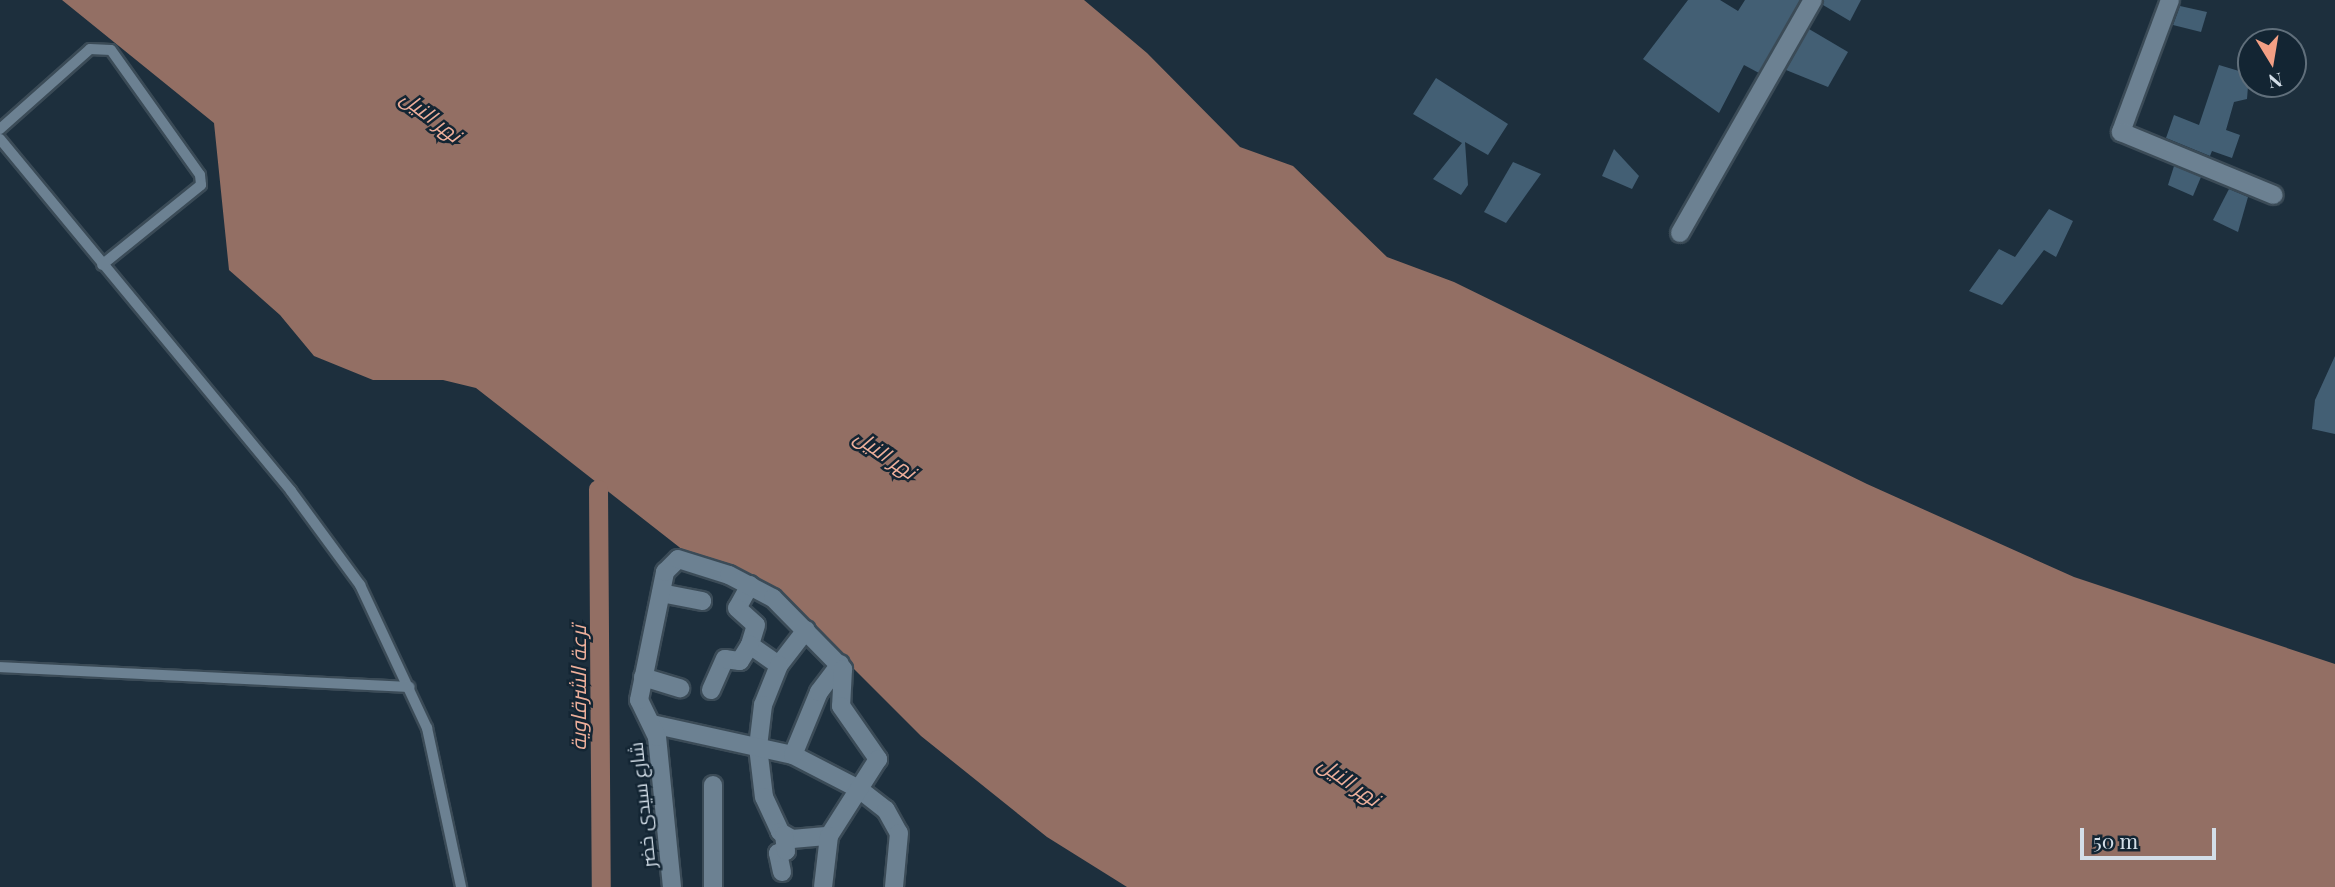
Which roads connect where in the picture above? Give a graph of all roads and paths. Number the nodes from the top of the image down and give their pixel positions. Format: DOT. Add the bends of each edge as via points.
graph roads {
  1 [pos="1813,0"];
  2 [pos="2170,0"];
  3 [pos="0,129"];
  4 [pos="0,139"];
  5 [pos="2274,195"];
  6 [pos="1680,233"];
  7 [pos="102,265"];
  8 [pos="750,585"];
  9 [pos="661,593"];
  10 [pos="702,601"];
  11 [pos="806,630"];
  12 [pos="750,645"];
  13 [pos="840,664"];
  14 [pos="779,665"];
  15 [pos="0,667"];
  16 [pos="643,677"];
  17 [pos="410,687"];
  18 [pos="680,688"];
  19 [pos="711,690"];
  20 [pos="652,724"];
  21 [pos="758,747"];
  22 [pos="793,755"];
  23 [pos="713,785"];
  24 [pos="859,789"];
  25 [pos="784,835"];
  26 [pos="829,836"];
  27 [pos="782,872"];
  28 [pos="461,887"];
  29 [pos="672,887"];
  30 [pos="713,887"];
  31 [pos="823,887"];
  32 [pos="894,887"];
  1 -- 6 [label="street"];
  2 -- 5 [label="street" via="2121,132"];
  3 -- 7 [label="lane" via="90,49 111,50 200,175 201,185"];
  4 -- 7 [label="lane"];
  7 -- 17 [label="lane" via="329,541 360,585"];
  8 -- 9 [label="street, شارع سيدى خضر" via="708,566 672,560"];
  8 -- 11 [label="street"];
  8 -- 12 [label="street" via="737,608 756,625"];
  9 -- 10 [label="street"];
  9 -- 16 [label="street, شارع سيدى خضر"];
  11 -- 13 [label="street"];
  11 -- 14 [label="street"];
  12 -- 14 [label="street"];
  12 -- 19 [label="street" via="740,661 725,659"];
  13 -- 22 [label="street" via="802,724"];
  13 -- 24 [label="street" via="841,706 877,751 877,764"];
  14 -- 21 [label="street" via="763,705"];
  15 -- 17 [label="lane"];
  16 -- 18 [label="street"];
  16 -- 20 [label="street, شارع سيدى خضر" via="641,710"];
  17 -- 28 [label="lane" via="434,750"];
  20 -- 21 [label="street"];
  20 -- 29 [label="street, شارع سيدى خضر"];
  21 -- 22 [label="street"];
  21 -- 25 [label="street" via="767,808"];
  22 -- 24 [label="street"];
  23 -- 30 [label="street"];
  24 -- 26 [label="street"];
  24 -- 32 [label="street" via="886,810 899,833"];
  25 -- 26 [label="street"];
  25 -- 27 [label="street" via="786,850 778,853"];
  26 -- 31 [label="street"];
}
